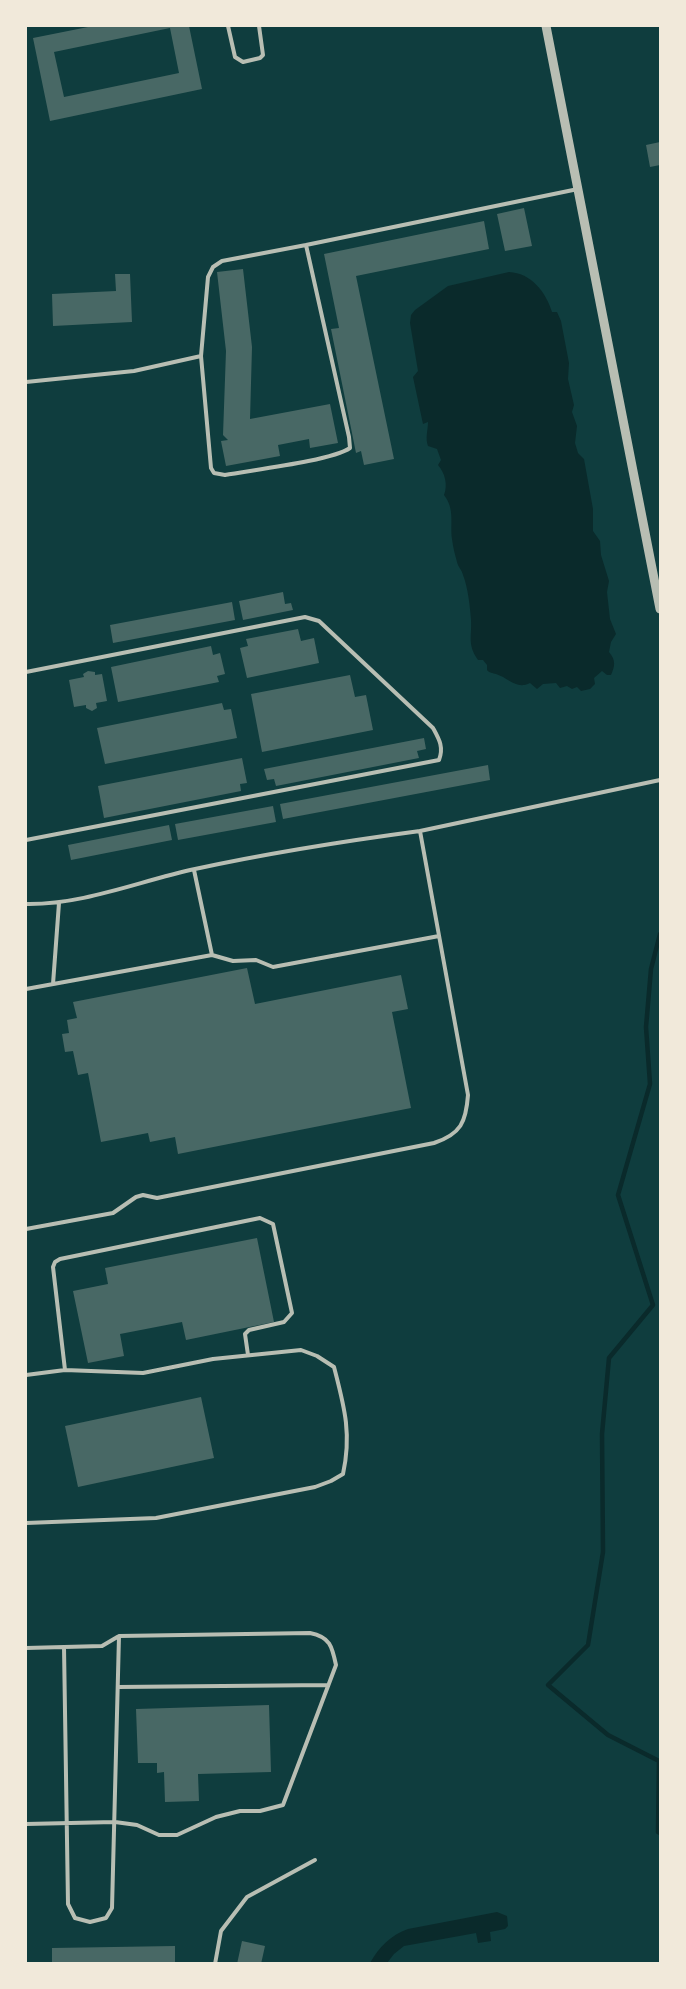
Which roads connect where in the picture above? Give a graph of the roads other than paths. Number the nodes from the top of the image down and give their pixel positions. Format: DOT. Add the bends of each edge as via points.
graph roads {
  1 [pos="228,26"];
  2 [pos="259,26"];
  3 [pos="546,26"];
  4 [pos="578,189"];
  5 [pos="306,245"];
  6 [pos="201,357"];
  7 [pos="26,382"];
  8 [pos="660,609"];
  9 [pos="26,672"];
  10 [pos="660,780"];
  11 [pos="420,831"];
  12 [pos="26,840"];
  13 [pos="194,870"];
  14 [pos="59,903"];
  15 [pos="26,904"];
  16 [pos="439,936"];
  17 [pos="212,955"];
  18 [pos="53,984"];
  19 [pos="26,989"];
  20 [pos="26,1229"];
  21 [pos="248,1355"];
  22 [pos="65,1370"];
  23 [pos="26,1375"];
  24 [pos="26,1523"];
  25 [pos="118,1636"];
  26 [pos="26,1647"];
  27 [pos="64,1647"];
  28 [pos="328,1684"];
  29 [pos="118,1687"];
  30 [pos="115,1822"];
  31 [pos="67,1823"];
  32 [pos="26,1824"];
  33 [pos="315,1860"];
  34 [pos="214,1964"];
  1 -- 2 [label="lane" via="235,57 243,62 263,55"];
  3 -- 4 [label="street"];
  4 -- 5 [label="lane"];
  4 -- 8 [label="street"];
  5 -- 6 [label="lane" via="222,261 213,267 207,277"];
  5 -- 6 [label="lane" via="350,448 319,458 225,475 214,473"];
  6 -- 7 [label="lane" via="134,371"];
  9 -- 12 [label="lane" via="305,617 319,621 432,728 442,752 439,760"];
  10 -- 11 [label="lane"];
  11 -- 13 [label="lane"];
  11 -- 16 [label="lane"];
  13 -- 14 [label="lane"];
  13 -- 17 [label="lane"];
  14 -- 15 [label="lane"];
  14 -- 18 [label="lane"];
  16 -- 17 [label="lane" via="273,967 256,960 233,961"];
  16 -- 20 [label="lane" via="468,1095 466,1115 459,1130 449,1138 157,1198 143,1195 113,1213"];
  17 -- 18 [label="lane"];
  18 -- 19 [label="lane"];
  21 -- 22 [label="lane" via="143,1373"];
  21 -- 22 [label="lane" via="245,1334 249,1330 284,1322 292,1313 273,1224 260,1218 55,1262"];
  21 -- 24 [label="lane" via="301,1350 333,1367 347,1419 343,1474 315,1487 156,1518"];
  22 -- 23 [label="lane"];
  25 -- 27 [label="lane" via="102,1646"];
  25 -- 28 [label="lane" via="323,1635 332,1647 336,1665"];
  25 -- 29 [label="lane"];
  26 -- 27 [label="lane"];
  27 -- 31 [label="lane"];
  28 -- 29 [label="lane"];
  28 -- 30 [label="lane" via="283,1805 216,1817 177,1835 159,1835 137,1825"];
  29 -- 30 [label="lane"];
  30 -- 31 [label="lane"];
  30 -- 31 [label="lane" via="112,1908 106,1918 90,1922 75,1918 68,1904"];
  31 -- 32 [label="lane"];
  33 -- 34 [label="lane" via="247,1898 221,1931"];
}
